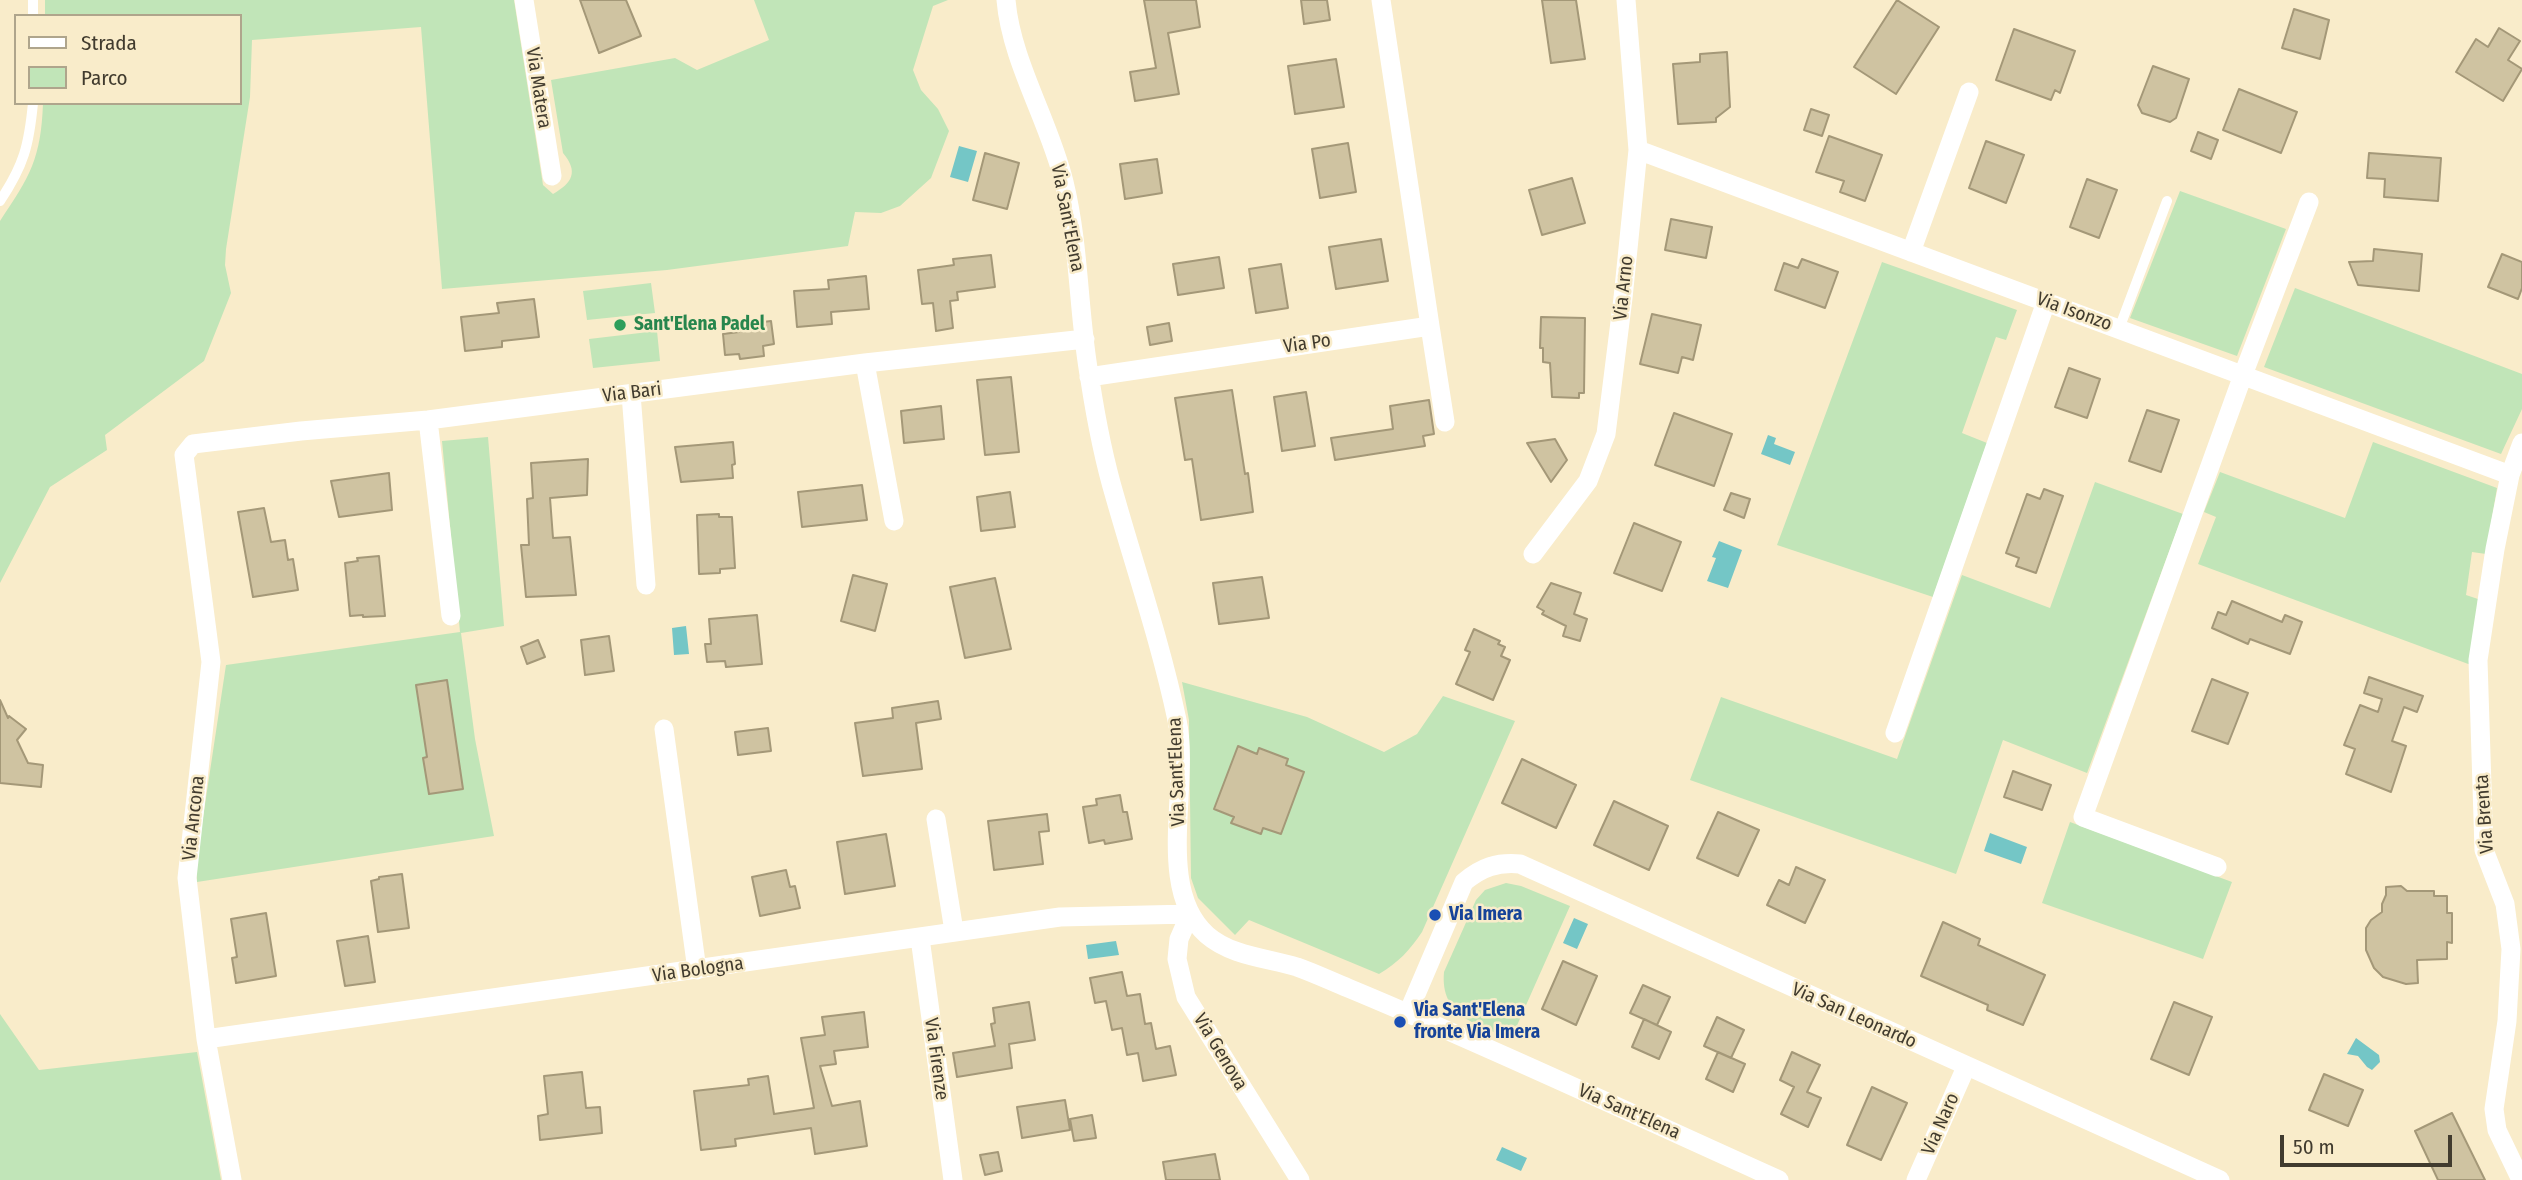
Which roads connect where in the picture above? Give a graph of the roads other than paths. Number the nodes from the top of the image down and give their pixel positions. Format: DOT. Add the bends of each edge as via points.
graph roads {
  1 [pos="524,0"];
  2 [pos="1006,0"];
  3 [pos="1381,0"];
  4 [pos="1626,0"];
  5 [pos="1969,92"];
  6 [pos="33,105"];
  7 [pos="1637,150"];
  8 [pos="552,176"];
  9 [pos="0,201"];
  10 [pos="2167,201"];
  11 [pos="2309,202"];
  12 [pos="1911,252"];
  13 [pos="2046,302"];
  14 [pos="1430,326"];
  15 [pos="2119,329"];
  16 [pos="1086,339"];
  17 [pos="865,363"];
  18 [pos="2243,375"];
  19 [pos="1089,377"];
  20 [pos="631,394"];
  21 [pos="428,420"];
  22 [pos="1444,422"];
  23 [pos="2522,443"];
  24 [pos="184,455"];
  25 [pos="2510,475"];
  26 [pos="894,521"];
  27 [pos="1533,554"];
  28 [pos="646,585"];
  29 [pos="451,616"];
  30 [pos="664,729"];
  31 [pos="1895,733"];
  32 [pos="936,819"];
  33 [pos="2217,867"];
  34 [pos="1190,914"];
  35 [pos="954,931"];
  36 [pos="920,938"];
  37 [pos="2516,950"];
  38 [pos="697,970"];
  39 [pos="1408,1013"];
  40 [pos="206,1039"];
  41 [pos="1966,1067"];
  42 [pos="232,1180"];
  43 [pos="953,1180"];
  44 [pos="1300,1180"];
  45 [pos="1779,1180"];
  46 [pos="1916,1180"];
  47 [pos="2220,1180"];
  48 [pos="2521,1180"];
  1 -- 8 [label="street, Via Matera"];
  2 -- 16 [label="street, Via Sant'Elena" via="1016,43 1064,180"];
  3 -- 14 [label="street"];
  4 -- 7 [label="street, Via Arno"];
  5 -- 12 [label="street"];
  6 -- 9 [label="lane" via="26,152"];
  7 -- 12 [label="street, Via Isonzo"];
  7 -- 27 [label="street, Via Arno" via="1606,434 1588,481"];
  10 -- 15 [label="lane"];
  11 -- 18 [label="street"];
  12 -- 13 [label="street, Via Isonzo"];
  13 -- 15 [label="street, Via Isonzo"];
  13 -- 31 [label="street"];
  14 -- 19 [label="street, Via Po"];
  14 -- 22 [label="street"];
  15 -- 18 [label="street, Via Isonzo"];
  16 -- 17 [label="street, Via Bari"];
  16 -- 19 [label="street, Via Sant'Elena"];
  17 -- 20 [label="street, Via Bari"];
  17 -- 26 [label="street"];
  18 -- 25 [label="street, Via Isonzo"];
  18 -- 33 [label="street" via="2083,817"];
  19 -- 34 [label="street, Via Sant'Elena" via="1113,492 1179,726 1178,877"];
  20 -- 21 [label="street, Via Bari"];
  20 -- 28 [label="street"];
  21 -- 24 [label="street, Via Bari" via="192,444"];
  21 -- 29 [label="street"];
  23 -- 25 [label="street, Via Brenta"];
  24 -- 40 [label="street, Via Ancona" via="211,662 187,878"];
  25 -- 37 [label="street, Via Brenta" via="2479,660 2484,850 2505,904"];
  30 -- 38 [label="street"];
  32 -- 35 [label="street"];
  34 -- 35 [label="street, Via Bologna" via="1060,917"];
  34 -- 39 [label="street, Via Sant'Elena" via="1206,934 1226,948 1300,968"];
  34 -- 44 [label="street, Via Genova" via="1179,939 1177,959 1186,997"];
  35 -- 36 [label="street, Via Bologna"];
  36 -- 38 [label="street, Via Bologna"];
  36 -- 43 [label="street, Via Firenze"];
  37 -- 48 [label="street, Via Brenta" via="2494,1109 2497,1130"];
  38 -- 40 [label="street, Via Bologna"];
  39 -- 41 [label="street, Via San Leonardo" via="1464,882 1503,862 1520,864"];
  39 -- 45 [label="street, Via Sant'Elena"];
  40 -- 42 [label="street, Via Ancona"];
  41 -- 46 [label="street, Via Naro"];
  41 -- 47 [label="street, Via San Leonardo"];
}
